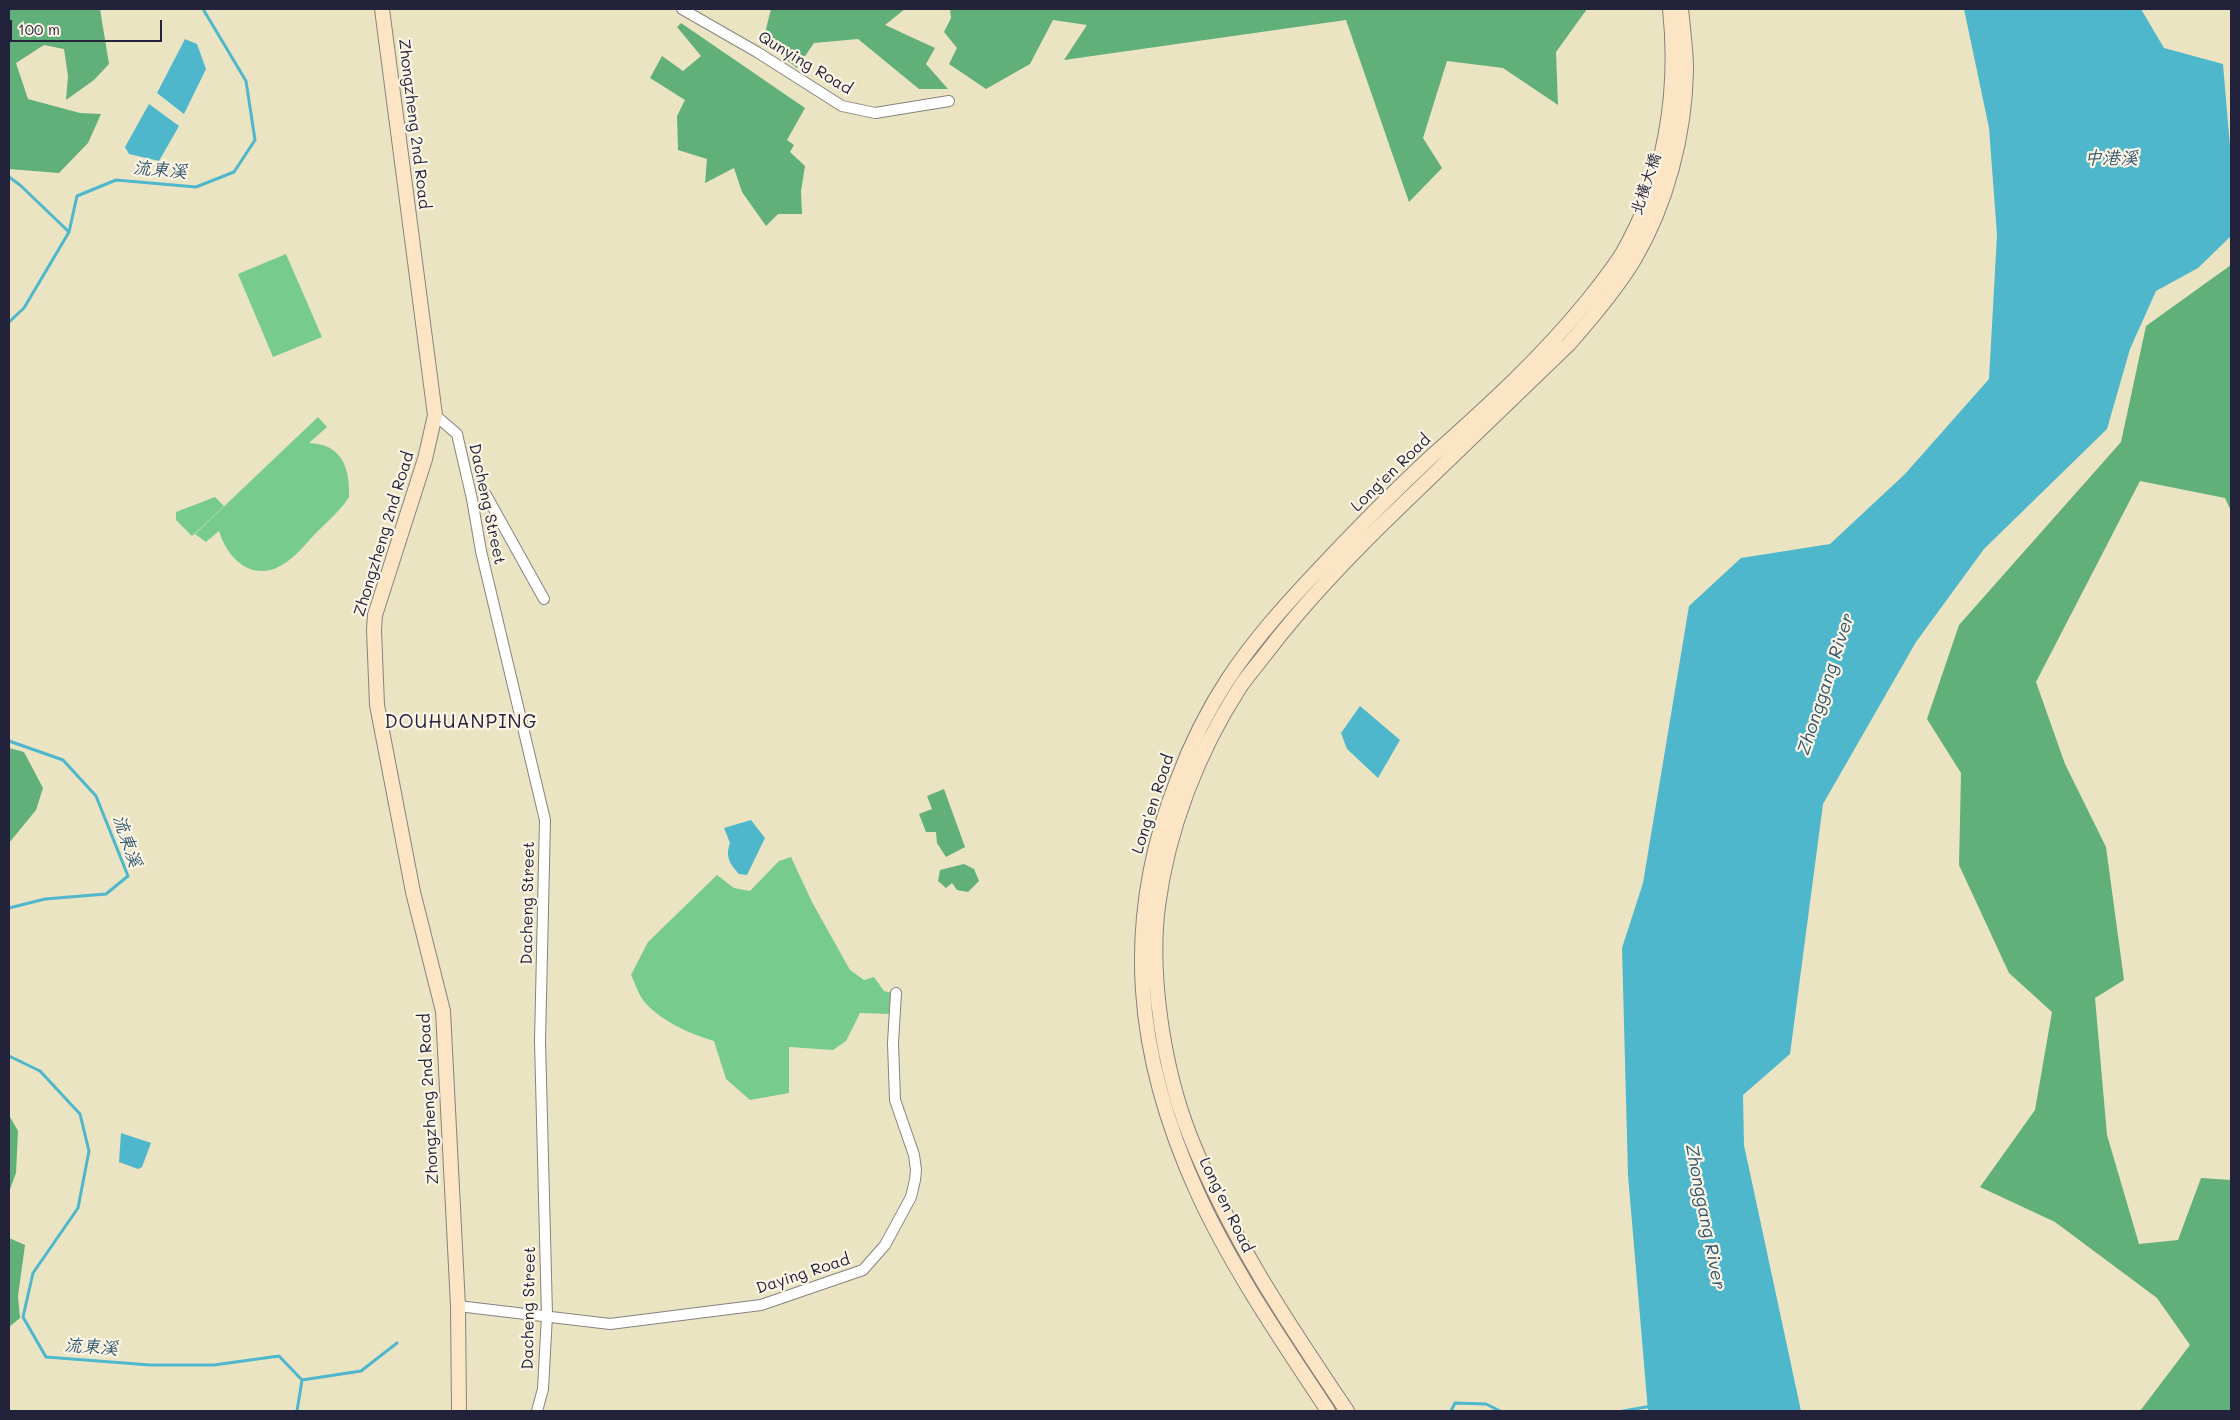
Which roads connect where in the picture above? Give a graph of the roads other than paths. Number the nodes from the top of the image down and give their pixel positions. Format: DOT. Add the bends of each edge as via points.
graph roads {
  1 [pos="382,9"];
  2 [pos="682,9"];
  3 [pos="1670,9"];
  4 [pos="1681,9"];
  5 [pos="950,101"];
  6 [pos="1564,340"];
  7 [pos="435,414"];
  8 [pos="486,495"];
  9 [pos="544,599"];
  10 [pos="896,993"];
  11 [pos="458,1306"];
  12 [pos="547,1316"];
  13 [pos="459,1411"];
  14 [pos="537,1411"];
  15 [pos="1328,1411"];
  16 [pos="1347,1411"];
  1 -- 7 [label="main road, Zhongzheng 2nd Road"];
  2 -- 5 [label="street, Qunying Road" via="842,106 875,113"];
  3 -- 6 [label="main road, 北橫大橋" via="1673,72 1667,134 1647,202 1622,253"];
  4 -- 6 [label="main road, 北橫大橋" via="1686,70 1679,134 1662,202 1634,260 1596,314"];
  6 -- 15 [label="main road, Long'en Road" via="1412,474 1276,615 1227,680 1190,747 1155,844 1144,906 1141,964 1145,1021 1156,1079 1174,1137 1195,1188 1238,1269"];
  6 -- 16 [label="main road, Long'en Road" via="1354,552 1287,626 1240,687 1204,754 1184,800 1170,846 1158,907 1156,964 1170,1076 1213,1190 1246,1255"];
  7 -- 11 [label="main road, Zhongzheng 2nd Road" via="425,459 375,615 374,630 378,705 413,892 443,1011"];
  7 -- 12 [label="street, Dacheng Street" via="456,434 545,820 540,1041"];
  8 -- 9 [label="street"];
  10 -- 12 [label="street, Daying Road" via="893,1043 895,1100 914,1155 915,1180 911,1197 886,1246 863,1270 760,1305 610,1324"];
  11 -- 12 [label="street, Daying Road"];
  11 -- 13 [label="main road, Zhongzheng 2nd Road"];
  12 -- 14 [label="street, Dacheng Street" via="543,1390"];
}
